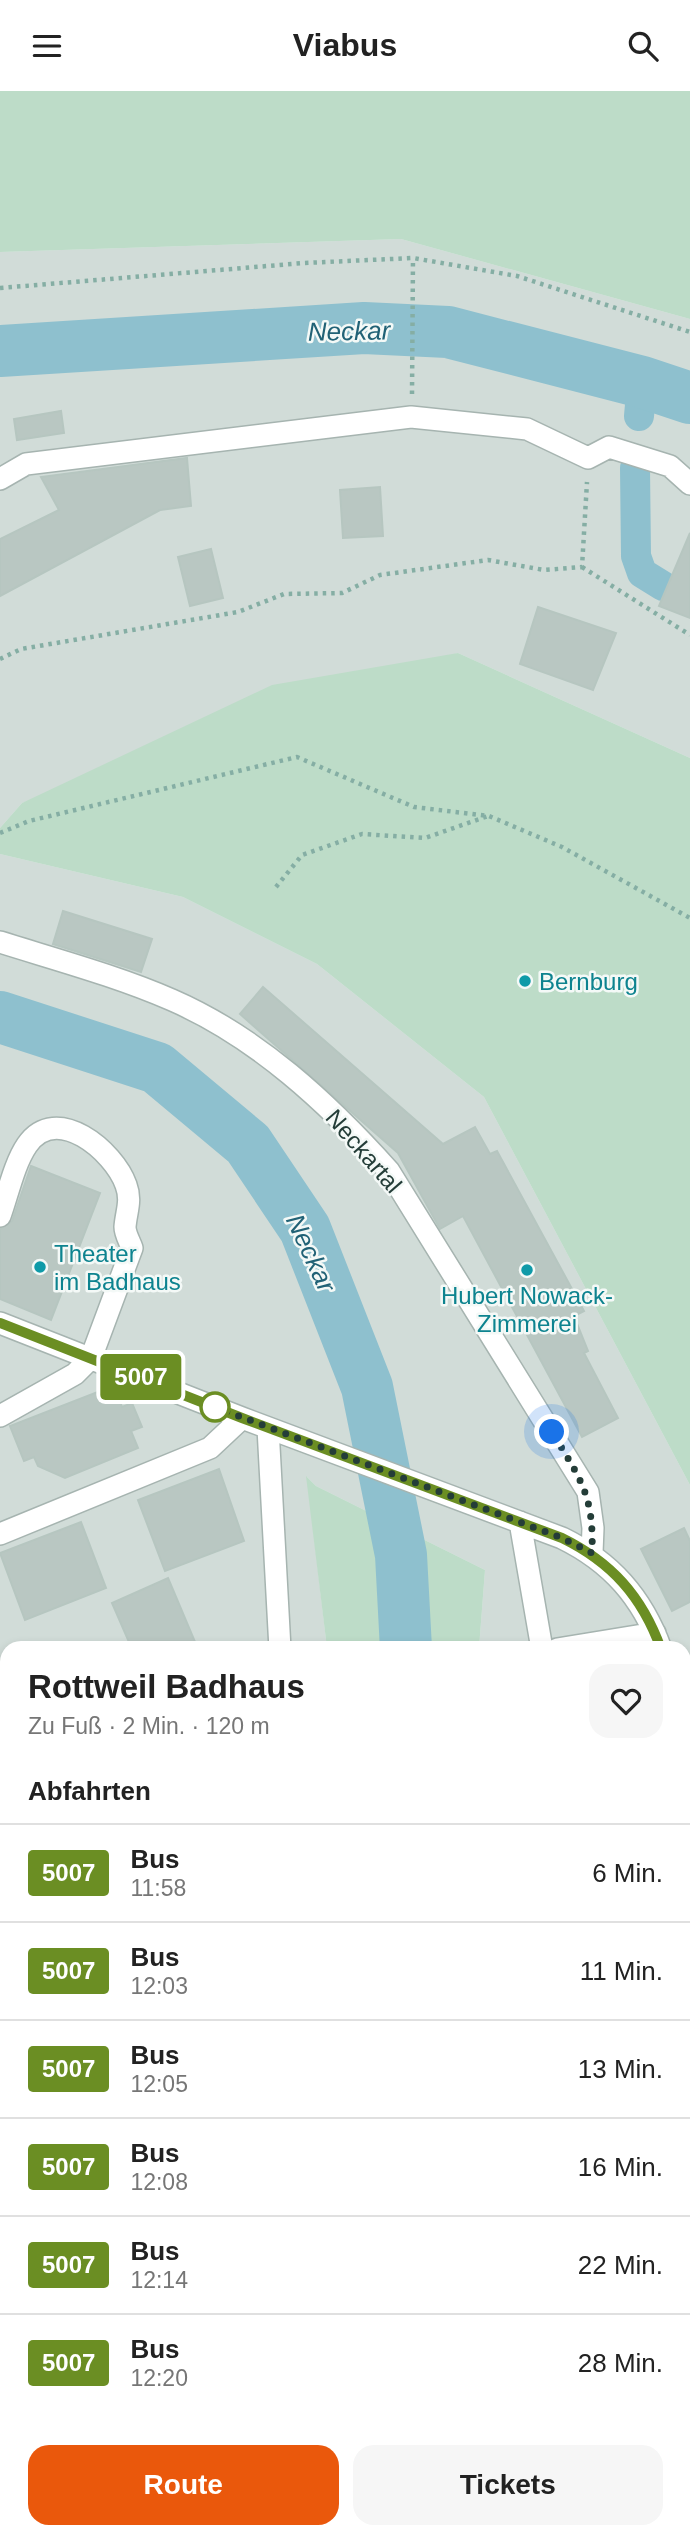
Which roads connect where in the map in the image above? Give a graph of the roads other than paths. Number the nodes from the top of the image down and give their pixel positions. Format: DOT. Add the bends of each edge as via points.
graph roads {
  1 [pos="0,479"];
  2 [pos="690,484"];
  3 [pos="0,942"];
  4 [pos="0,1216"];
  5 [pos="0,1323"];
  6 [pos="91,1358"];
  7 [pos="0,1416"];
  8 [pos="242,1418"];
  9 [pos="268,1428"];
  10 [pos="520,1522"];
  11 [pos="0,1534"];
  12 [pos="592,1553"];
  13 [pos="280,1641"];
  14 [pos="541,1641"];
  15 [pos="658,1641"];
  1 -- 2 [label="street" via="26,464 411,417 527,429 588,458 609,447 670,466"];
  3 -- 12 [label="street, Neckartal" via="136,985 209,1017 260,1050 349,1126 389,1171 588,1492"];
  4 -- 6 [label="street" via="27,1146 39,1133 52,1128 88,1139 116,1165 131,1205 125,1229 132,1248"];
  5 -- 6 [label="street"];
  6 -- 7 [label="street" via="75,1374"];
  6 -- 8 [label="street"];
  8 -- 9 [label="street"];
  8 -- 11 [label="street" via="210,1448"];
  9 -- 10 [label="street"];
  9 -- 13 [label="street"];
  10 -- 12 [label="street"];
  10 -- 14 [label="street"];
  12 -- 15 [label="street" via="621,1580"];
}
